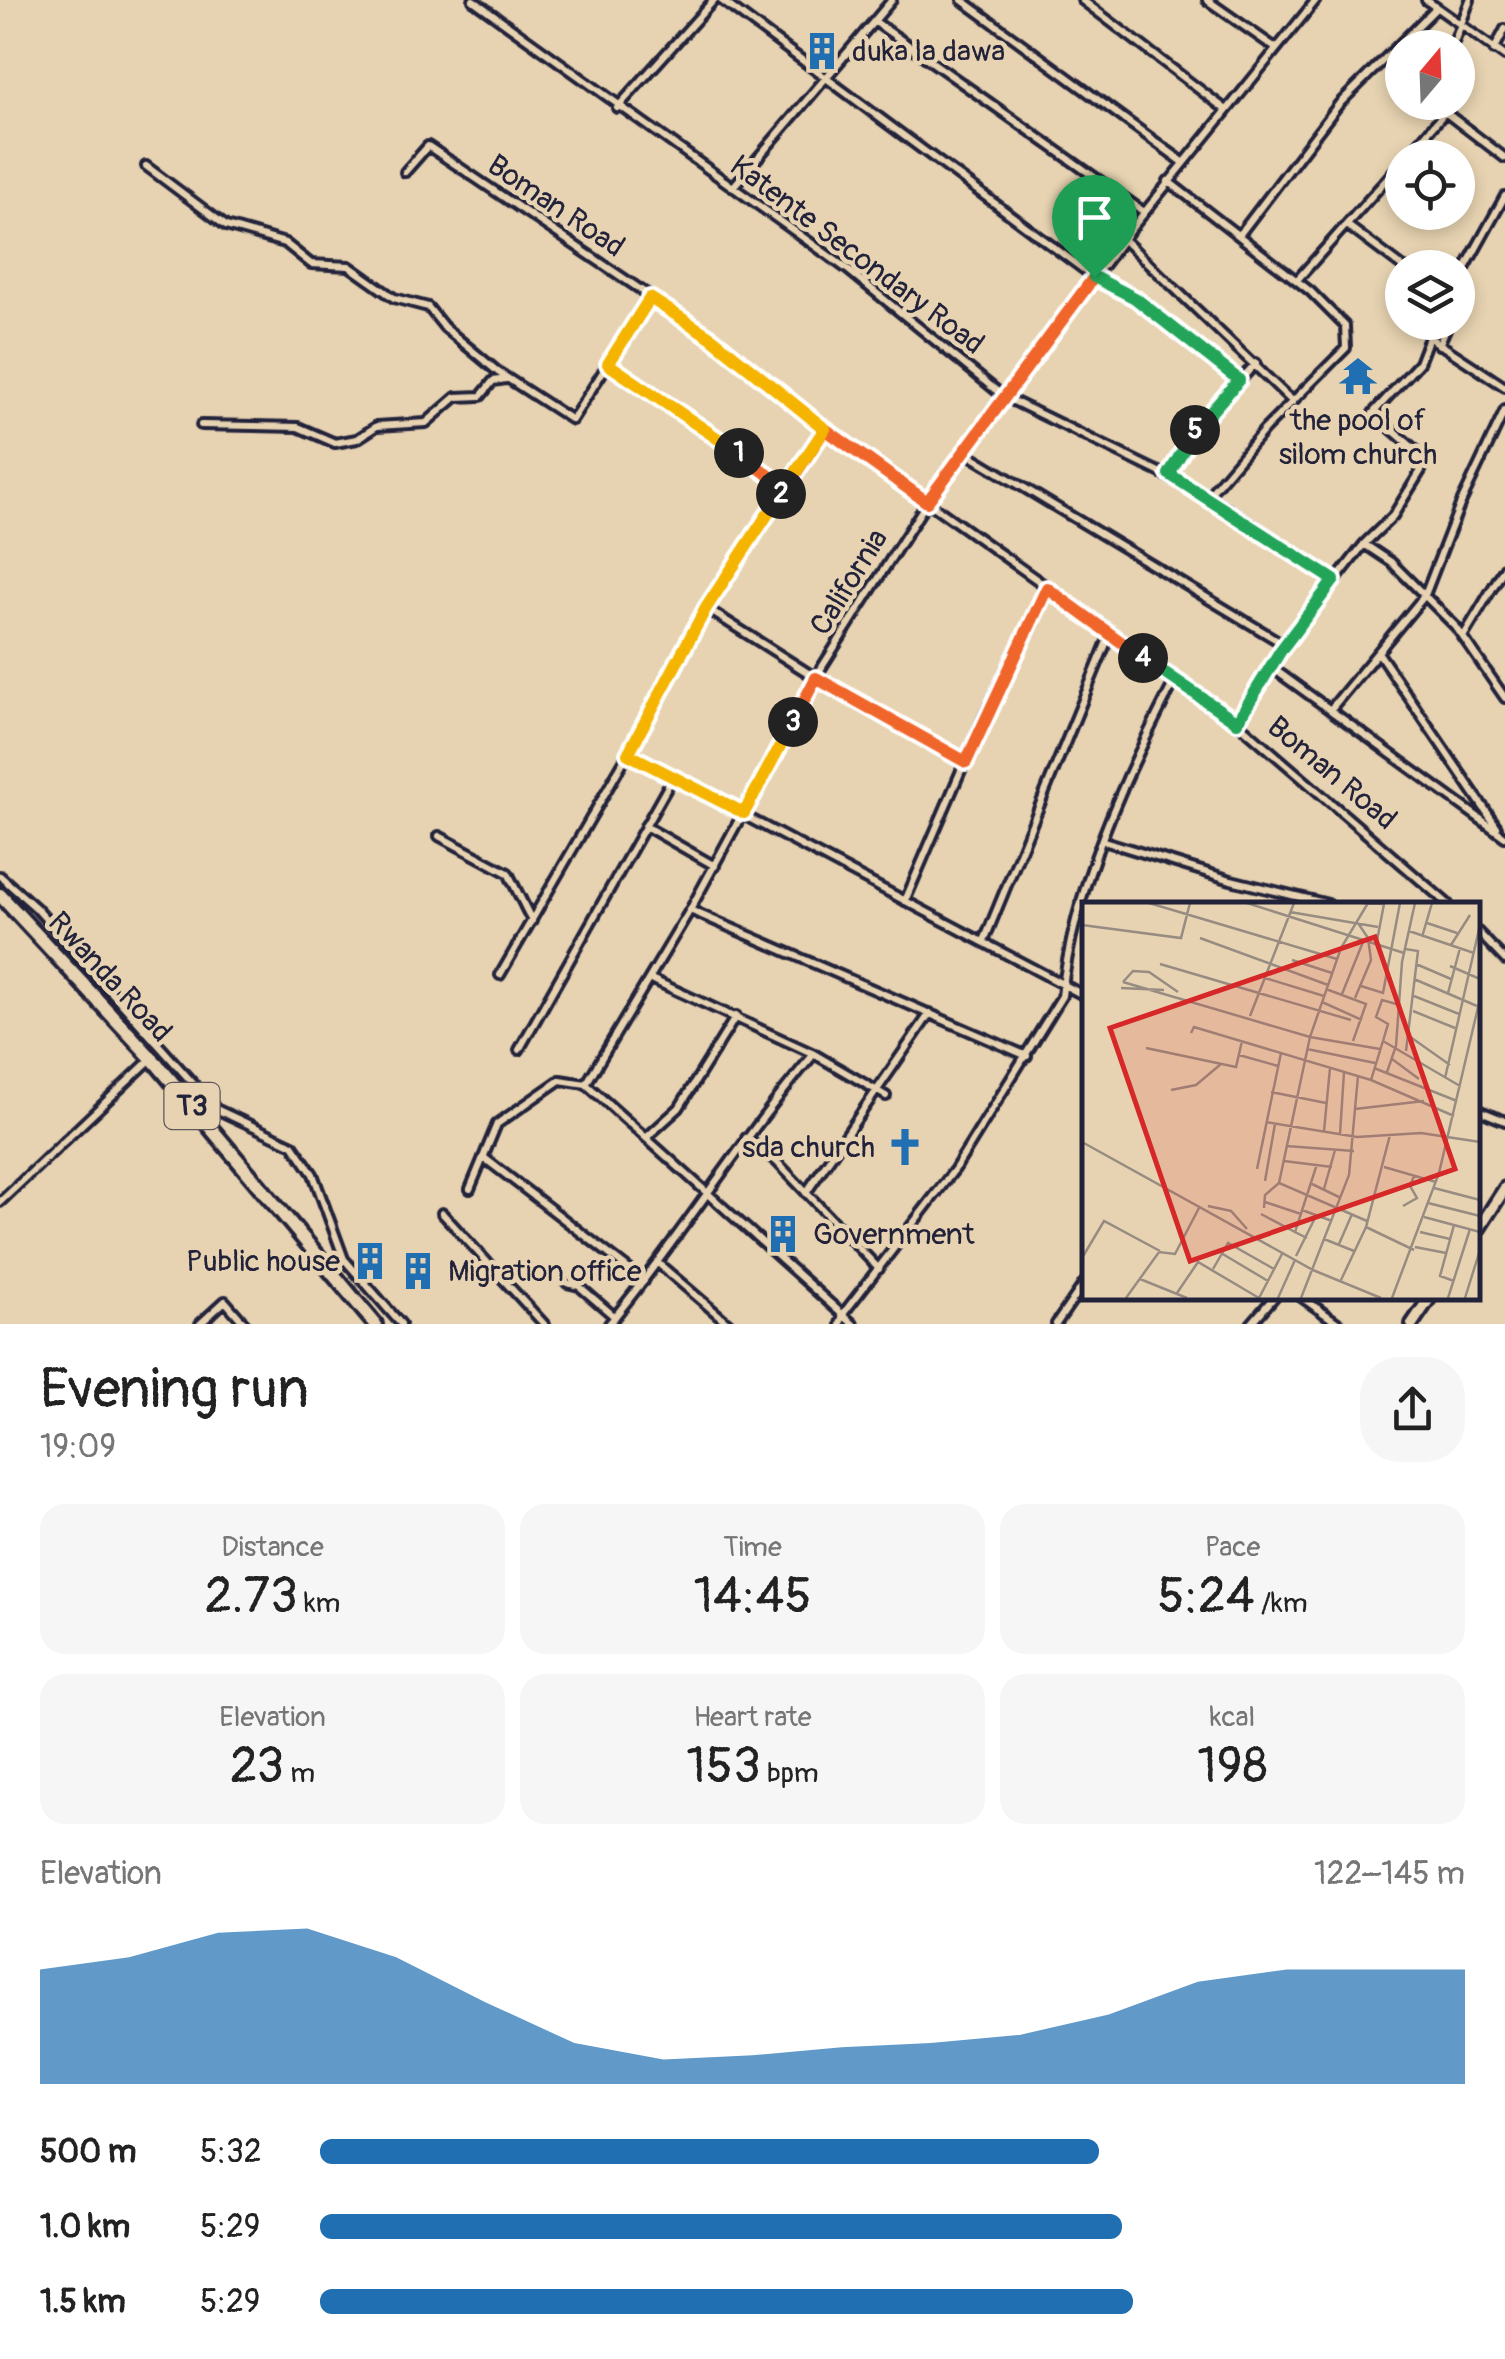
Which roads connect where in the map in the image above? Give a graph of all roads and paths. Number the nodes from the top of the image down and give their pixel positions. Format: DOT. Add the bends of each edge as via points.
graph roads {
  1 [pos="473,0"];
  2 [pos="718,0"];
  3 [pos="892,0"];
  4 [pos="962,0"];
  5 [pos="1082,0"];
  6 [pos="1207,0"];
  7 [pos="1316,0"];
  8 [pos="1426,0"];
  9 [pos="1470,0"];
  10 [pos="1435,9"];
  11 [pos="874,21"];
  12 [pos="1459,25"];
  13 [pos="1505,28"];
  14 [pos="1457,30"];
  15 [pos="1274,47"];
  16 [pos="1494,50"];
  17 [pos="1505,56"];
  18 [pos="823,79"];
  19 [pos="617,108"];
  20 [pos="1225,109"];
  21 [pos="1435,120"];
  22 [pos="1460,120"];
  23 [pos="1419,140"];
  24 [pos="1505,158"];
  25 [pos="1183,162"];
  26 [pos="146,166"];
  27 [pos="405,172"];
  28 [pos="1168,181"];
  29 [pos="1385,182"];
  30 [pos="732,187"];
  31 [pos="1505,196"];
  32 [pos="1144,212"];
  33 [pos="1348,226"];
  34 [pos="1240,235"];
  35 [pos="1123,239"];
  36 [pos="1475,250"];
  37 [pos="1385,254"];
  38 [pos="1094,277"];
  39 [pos="1297,280"];
  40 [pos="650,298"];
  41 [pos="1441,340"];
  42 [pos="1439,345"];
  43 [pos="1256,363"];
  44 [pos="608,364"];
  45 [pos="507,378"];
  46 [pos="1239,380"];
  47 [pos="1505,387"];
  48 [pos="1003,396"];
  49 [pos="1293,402"];
  50 [pos="1505,410"];
  51 [pos="201,425"];
  52 [pos="825,429"];
  53 [pos="963,451"];
  54 [pos="1169,474"];
  55 [pos="786,488"];
  56 [pos="1208,496"];
  57 [pos="927,502"];
  58 [pos="1364,544"];
  59 [pos="1505,567"];
  60 [pos="1334,580"];
  61 [pos="1047,588"];
  62 [pos="1424,595"];
  63 [pos="706,608"];
  64 [pos="1110,634"];
  65 [pos="1463,638"];
  66 [pos="1284,645"];
  67 [pos="1380,655"];
  68 [pos="1270,667"];
  69 [pos="816,678"];
  70 [pos="1175,680"];
  71 [pos="1505,698"];
  72 [pos="1330,710"];
  73 [pos="1237,722"];
  74 [pos="628,754"];
  75 [pos="966,762"];
  76 [pos="672,779"];
  77 [pos="744,813"];
  78 [pos="645,826"];
  79 [pos="1503,835"];
  80 [pos="439,836"];
  81 [pos="1104,841"];
  82 [pos="715,866"];
  83 [pos="0,876"];
  84 [pos="0,895"];
  85 [pos="905,902"];
  86 [pos="1085,902"];
  87 [pos="1320,902"];
  88 [pos="1446,902"];
  89 [pos="690,910"];
  90 [pos="1082,913"];
  91 [pos="532,922"];
  92 [pos="1480,934"];
  93 [pos="984,941"];
  94 [pos="1505,960"];
  95 [pos="500,974"];
  96 [pos="651,980"];
  97 [pos="1063,988"];
  98 [pos="1082,995"];
  99 [pos="930,1013"];
  100 [pos="736,1016"];
  101 [pos="518,1050"];
  102 [pos="814,1054"];
  103 [pos="1027,1056"];
  104 [pos="152,1058"];
  105 [pos="586,1084"];
  106 [pos="876,1090"];
  107 [pos="886,1096"];
  108 [pos="1480,1111"];
  109 [pos="1505,1120"];
  110 [pos="647,1137"];
  111 [pos="746,1138"];
  112 [pos="483,1157"];
  113 [pos="1505,1188"];
  114 [pos="470,1189"];
  115 [pos="706,1190"];
  116 [pos="806,1193"];
  117 [pos="0,1202"];
  118 [pos="442,1213"];
  119 [pos="1480,1227"];
  120 [pos="659,1264"];
  121 [pos="879,1269"];
  122 [pos="644,1282"];
  123 [pos="567,1283"];
  124 [pos="1082,1286"];
  125 [pos="1273,1299"];
  126 [pos="1304,1299"];
  127 [pos="1429,1299"];
  128 [pos="843,1314"];
  129 [pos="615,1317"];
  130 [pos="717,1321"];
  131 [pos="200,1324"];
  132 [pos="246,1324"];
  133 [pos="376,1324"];
  134 [pos="400,1324"];
  135 [pos="542,1324"];
  136 [pos="609,1324"];
  137 [pos="728,1324"];
  138 [pos="840,1324"];
  139 [pos="853,1324"];
  140 [pos="1056,1324"];
  141 [pos="1252,1324"];
  142 [pos="1339,1324"];
  143 [pos="1412,1324"];
  1 -- 19 [label="street, Katente Secondary Road"];
  2 -- 18 [label="street"];
  2 -- 19 [label="street"];
  3 -- 11 [label="street"];
  4 -- 25 [label="street"];
  5 -- 20 [label="street"];
  6 -- 15 [label="street"];
  7 -- 15 [label="street, California"];
  8 -- 10 [label="street"];
  9 -- 12 [label="street"];
  10 -- 12 [label="street"];
  10 -- 34 [label="street" via="1339,104"];
  11 -- 18 [label="street"];
  11 -- 32 [label="street"];
  12 -- 14 [label="street"];
  12 -- 16 [label="street"];
  13 -- 16 [label="street"];
  15 -- 20 [label="street, California"];
  16 -- 17 [label="street"];
  18 -- 30 [label="street"];
  18 -- 38 [label="street" via="881,115"];
  19 -- 30 [label="street, Katente Secondary Road"];
  20 -- 25 [label="street, California"];
  21 -- 23 [label="street"];
  22 -- 24 [label="street"];
  25 -- 28 [label="street, California"];
  26 -- 45 [label="street" via="226,226 285,243 311,264 349,266 394,298 428,307"];
  27 -- 40 [label="street, Boman Road" via="428,146"];
  28 -- 32 [label="street, California"];
  28 -- 34 [label="street"];
  29 -- 33 [label="street"];
  30 -- 48 [label="street, Katente Secondary Road"];
  31 -- 36 [label="street"];
  32 -- 35 [label="street, California"];
  33 -- 37 [label="street"];
  33 -- 39 [label="street"];
  34 -- 39 [label="street"];
  35 -- 38 [label="street, California"];
  35 -- 43 [label="street"];
  38 -- 46 [label="street" via="1135,298"];
  38 -- 48 [label="street, California"];
  39 -- 49 [label="street" via="1345,326 1346,348"];
  40 -- 44 [label="street"];
  40 -- 52 [label="street, Boman Road" via="712,338"];
  41 -- 42 [label="street"];
  42 -- 47 [label="street"];
  42 -- 58 [label="street" via="1429,337 1419,363 1373,413 1419,453 1422,469 1393,516"];
  43 -- 46 [label="street"];
  43 -- 49 [label="street"];
  44 -- 45 [label="street" via="572,420"];
  44 -- 55 [label="street"];
  45 -- 51 [label="street" via="493,381 482,396 456,397 426,422 376,426 335,443 298,427"];
  46 -- 54 [label="street" via="1194,432"];
  48 -- 53 [label="street, California"];
  48 -- 54 [label="street, Katente Secondary Road"];
  49 -- 56 [label="street"];
  50 -- 62 [label="street"];
  52 -- 55 [label="street"];
  52 -- 57 [label="street, Boman Road"];
  53 -- 57 [label="street, California"];
  53 -- 66 [label="street"];
  54 -- 56 [label="street, Katente Secondary Road"];
  55 -- 63 [label="street"];
  56 -- 60 [label="street, Katente Secondary Road"];
  57 -- 61 [label="street, Boman Road"];
  57 -- 69 [label="street, California"];
  58 -- 60 [label="street"];
  58 -- 62 [label="street"];
  59 -- 65 [label="street"];
  60 -- 66 [label="street"];
  61 -- 64 [label="street, Boman Road"];
  61 -- 75 [label="street"];
  62 -- 65 [label="street"];
  62 -- 67 [label="street"];
  63 -- 69 [label="street"];
  63 -- 74 [label="street"];
  64 -- 70 [label="street, Boman Road"];
  64 -- 93 [label="street"];
  65 -- 71 [label="street"];
  66 -- 68 [label="street"];
  67 -- 72 [label="street"];
  67 -- 79 [label="street"];
  68 -- 72 [label="street"];
  68 -- 73 [label="street"];
  69 -- 75 [label="street"];
  69 -- 77 [label="street, California"];
  70 -- 73 [label="street, Boman Road"];
  70 -- 81 [label="street"];
  72 -- 79 [label="street"];
  73 -- 88 [label="street, Boman Road"];
  74 -- 76 [label="street"];
  74 -- 91 [label="street"];
  75 -- 85 [label="street"];
  76 -- 77 [label="street"];
  76 -- 78 [label="street"];
  77 -- 82 [label="street, California"];
  77 -- 85 [label="street"];
  78 -- 82 [label="street"];
  78 -- 101 [label="street"];
  80 -- 91 [label="street" via="508,873"];
  81 -- 86 [label="street"];
  81 -- 87 [label="street"];
  82 -- 89 [label="street, California"];
  83 -- 134 [label="street" via="216,1109 293,1145 313,1174 344,1259"];
  84 -- 104 [label="highway, Rwanda Road / T3"];
  85 -- 93 [label="street"];
  89 -- 96 [label="street, California"];
  89 -- 99 [label="street"];
  90 -- 97 [label="street"];
  91 -- 95 [label="street"];
  92 -- 94 [label="street"];
  93 -- 97 [label="street"];
  96 -- 100 [label="street"];
  96 -- 105 [label="street, California"];
  97 -- 98 [label="street"];
  97 -- 103 [label="street"];
  99 -- 103 [label="street"];
  99 -- 106 [label="street"];
  100 -- 102 [label="street"];
  100 -- 110 [label="street" via="678,1108"];
  102 -- 106 [label="street"];
  102 -- 111 [label="street"];
  103 -- 121 [label="street" via="955,1169"];
  104 -- 117 [label="street"];
  104 -- 133 [label="highway, Rwanda Road / T3"];
  105 -- 110 [label="street"];
  105 -- 112 [label="street" via="560,1080 497,1124"];
  106 -- 107 [label="street"];
  106 -- 116 [label="street"];
  108 -- 109 [label="street"];
  110 -- 115 [label="street"];
  111 -- 115 [label="street"];
  111 -- 116 [label="street"];
  112 -- 114 [label="street"];
  112 -- 122 [label="street"];
  113 -- 119 [label="street"];
  115 -- 120 [label="street"];
  115 -- 128 [label="street"];
  116 -- 121 [label="street"];
  118 -- 135 [label="street"];
  120 -- 122 [label="street"];
  120 -- 130 [label="street"];
  121 -- 128 [label="street"];
  122 -- 129 [label="street"];
  123 -- 129 [label="street"];
  124 -- 140 [label="street"];
  125 -- 141 [label="street"];
  126 -- 142 [label="street"];
  127 -- 143 [label="street"];
  128 -- 138 [label="street"];
  128 -- 139 [label="street"];
  129 -- 136 [label="street"];
  130 -- 137 [label="street"];
  131 -- 132 [label="street" via="225,1301"];
}
